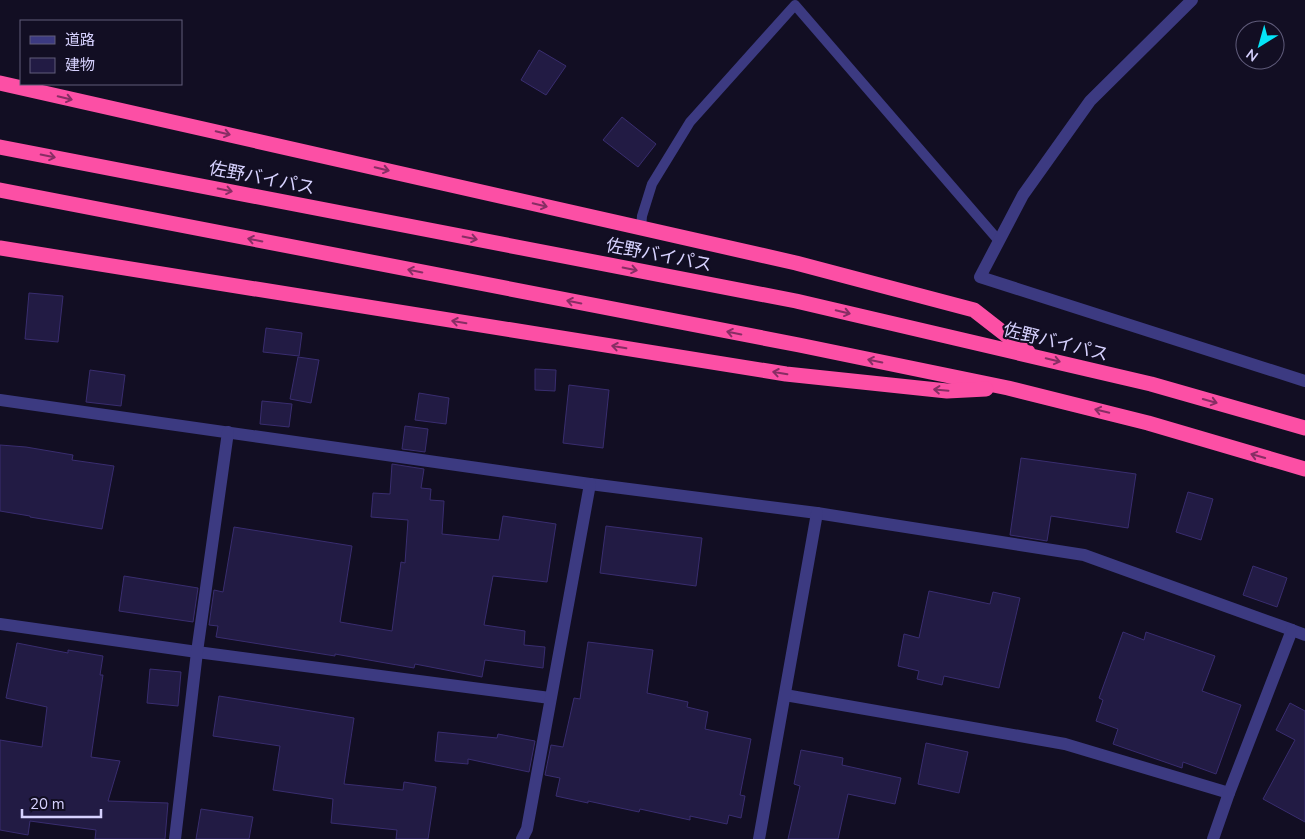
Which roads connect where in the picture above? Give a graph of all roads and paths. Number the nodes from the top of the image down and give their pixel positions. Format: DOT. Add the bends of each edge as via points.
graph roads {
  1 [pos="1192,0"];
  2 [pos="798,2"];
  3 [pos="0,83"];
  4 [pos="0,146"];
  5 [pos="0,190"];
  6 [pos="641,228"];
  7 [pos="999,241"];
  8 [pos="0,248"];
  9 [pos="1032,355"];
  10 [pos="1305,381"];
  11 [pos="1008,388"];
  12 [pos="0,400"];
  13 [pos="1305,428"];
  14 [pos="228,432"];
  15 [pos="1305,469"];
  16 [pos="590,484"];
  17 [pos="818,513"];
  18 [pos="0,624"];
  19 [pos="1292,630"];
  20 [pos="1305,636"];
  21 [pos="197,652"];
  22 [pos="785,695"];
  23 [pos="550,698"];
  24 [pos="1229,793"];
  25 [pos="175,839"];
  26 [pos="522,839"];
  27 [pos="759,839"];
  28 [pos="1213,839"];
  1 -- 7 [label="street" via="1090,101 1023,195"];
  2 -- 6 [label="lane" via="690,122 652,184"];
  2 -- 7 [label="lane"];
  3 -- 6 [label="highway, one-way"];
  4 -- 9 [label="highway, 佐野バイパス, one-way" via="796,301"];
  11 -- 5 [label="highway, one-way"];
  6 -- 9 [label="highway" via="796,263 974,310"];
  7 -- 10 [label="street" via="980,277"];
  11 -- 8 [label="highway, one-way" via="947,391 786,374"];
  9 -- 13 [label="highway, 佐野バイパス, one-way" via="1151,384"];
  15 -- 11 [label="highway, one-way" via="1148,423"];
  12 -- 14 [label="street"];
  14 -- 16 [label="street"];
  14 -- 21 [label="street"];
  16 -- 17 [label="street"];
  16 -- 23 [label="street"];
  17 -- 19 [label="street" via="1084,555"];
  17 -- 22 [label="street"];
  18 -- 21 [label="street"];
  19 -- 20 [label="street"];
  19 -- 24 [label="street"];
  21 -- 23 [label="street"];
  21 -- 25 [label="street"];
  22 -- 24 [label="street" via="1065,744"];
  22 -- 27 [label="street"];
  23 -- 26 [label="street" via="528,829"];
  24 -- 28 [label="street"];
}
